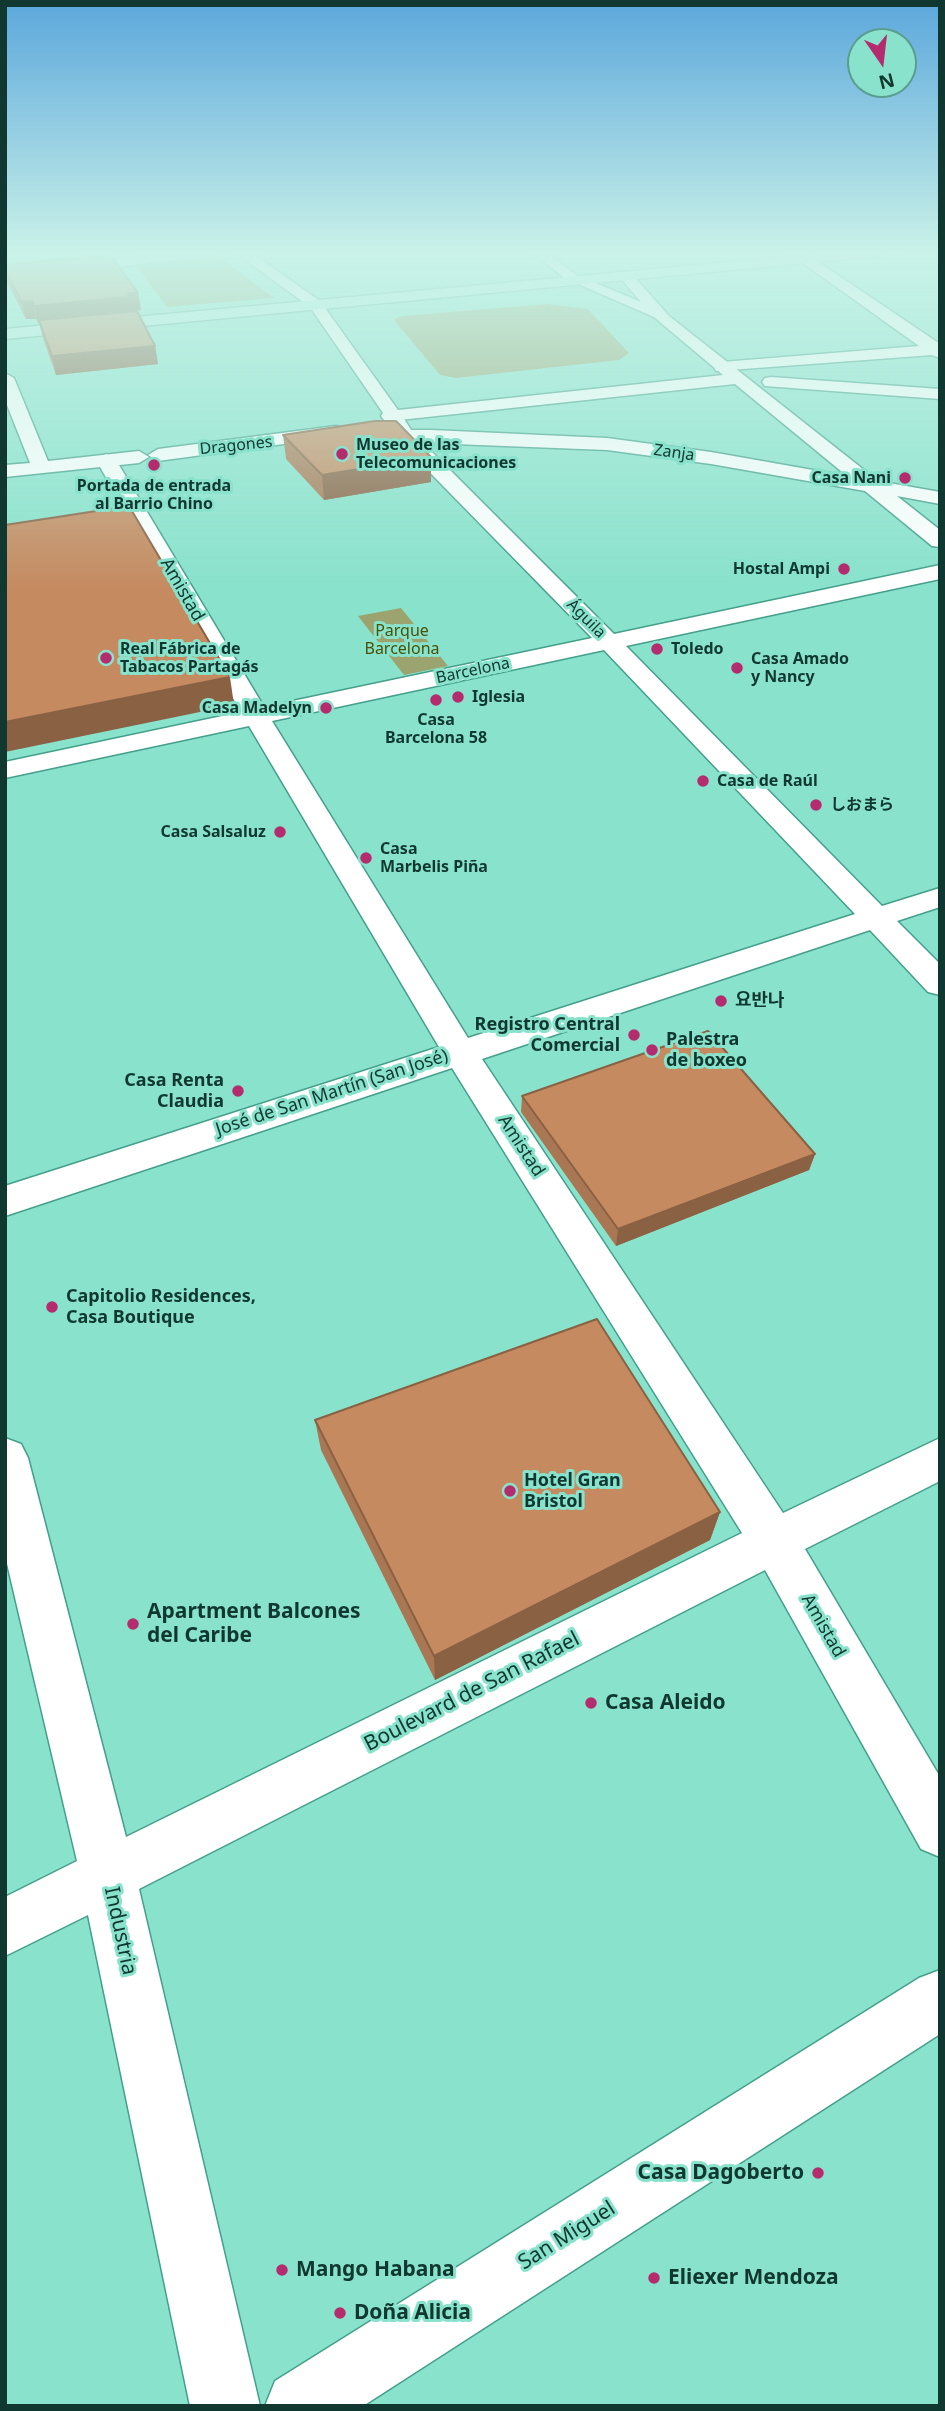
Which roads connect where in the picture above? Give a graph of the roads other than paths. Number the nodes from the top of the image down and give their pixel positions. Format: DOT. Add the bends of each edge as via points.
graph roads {
  1 [pos="356,364"];
  2 [pos="718,364"];
  3 [pos="815,364"];
  4 [pos="729,373"];
  5 [pos="5,378"];
  6 [pos="940,394"];
  7 [pos="399,425"];
  8 [pos="134,457"];
  9 [pos="41,467"];
  10 [pos="5,471"];
  11 [pos="867,484"];
  12 [pos="940,498"];
  13 [pos="940,541"];
  14 [pos="940,572"];
  15 [pos="609,642"];
  16 [pos="257,717"];
  17 [pos="5,770"];
  18 [pos="940,897"];
  19 [pos="873,918"];
  20 [pos="940,984"];
  21 [pos="459,1051"];
  22 [pos="5,1201"];
  23 [pos="5,1458"];
  24 [pos="940,1458"];
  25 [pos="774,1541"];
  26 [pos="940,1830"];
  27 [pos="108,1875"];
  28 [pos="5,1927"];
  29 [pos="940,1999"];
  30 [pos="225,2406"];
  31 [pos="300,2406"];
  1 -- 7 [label="street, Águila"];
  2 -- 4 [label="street"];
  3 -- 4 [label="street"];
  4 -- 6 [label="street, Dragones"];
  4 -- 7 [label="street, Dragones"];
  4 -- 11 [label="street"];
  5 -- 9 [label="street"];
  7 -- 8 [label="street, Dragones"];
  7 -- 11 [label="street, Zanja" via="607,444"];
  7 -- 15 [label="street, Águila"];
  8 -- 9 [label="street, Dragones"];
  8 -- 16 [label="street, Amistad"];
  9 -- 10 [label="street, Dragones"];
  11 -- 12 [label="street, Zanja"];
  11 -- 13 [label="street"];
  14 -- 15 [label="street, Barcelona"];
  15 -- 16 [label="street, Barcelona"];
  15 -- 19 [label="street, Águila"];
  16 -- 17 [label="street, Barcelona"];
  16 -- 21 [label="street, Amistad"];
  18 -- 19 [label="street, José de San Martín (San José)"];
  19 -- 20 [label="street, Águila"];
  19 -- 21 [label="street, José de San Martín (San José)"];
  21 -- 22 [label="street, José de San Martín (San José)"];
  21 -- 25 [label="street, Amistad"];
  23 -- 27 [label="street, Industria"];
  24 -- 25 [label="street, Boulevard de San Rafael"];
  25 -- 26 [label="street, Amistad"];
  25 -- 27 [label="street, Boulevard de San Rafael"];
  27 -- 28 [label="street, Boulevard de San Rafael"];
  27 -- 30 [label="street, Industria"];
  29 -- 31 [label="street, San Miguel"];
}
